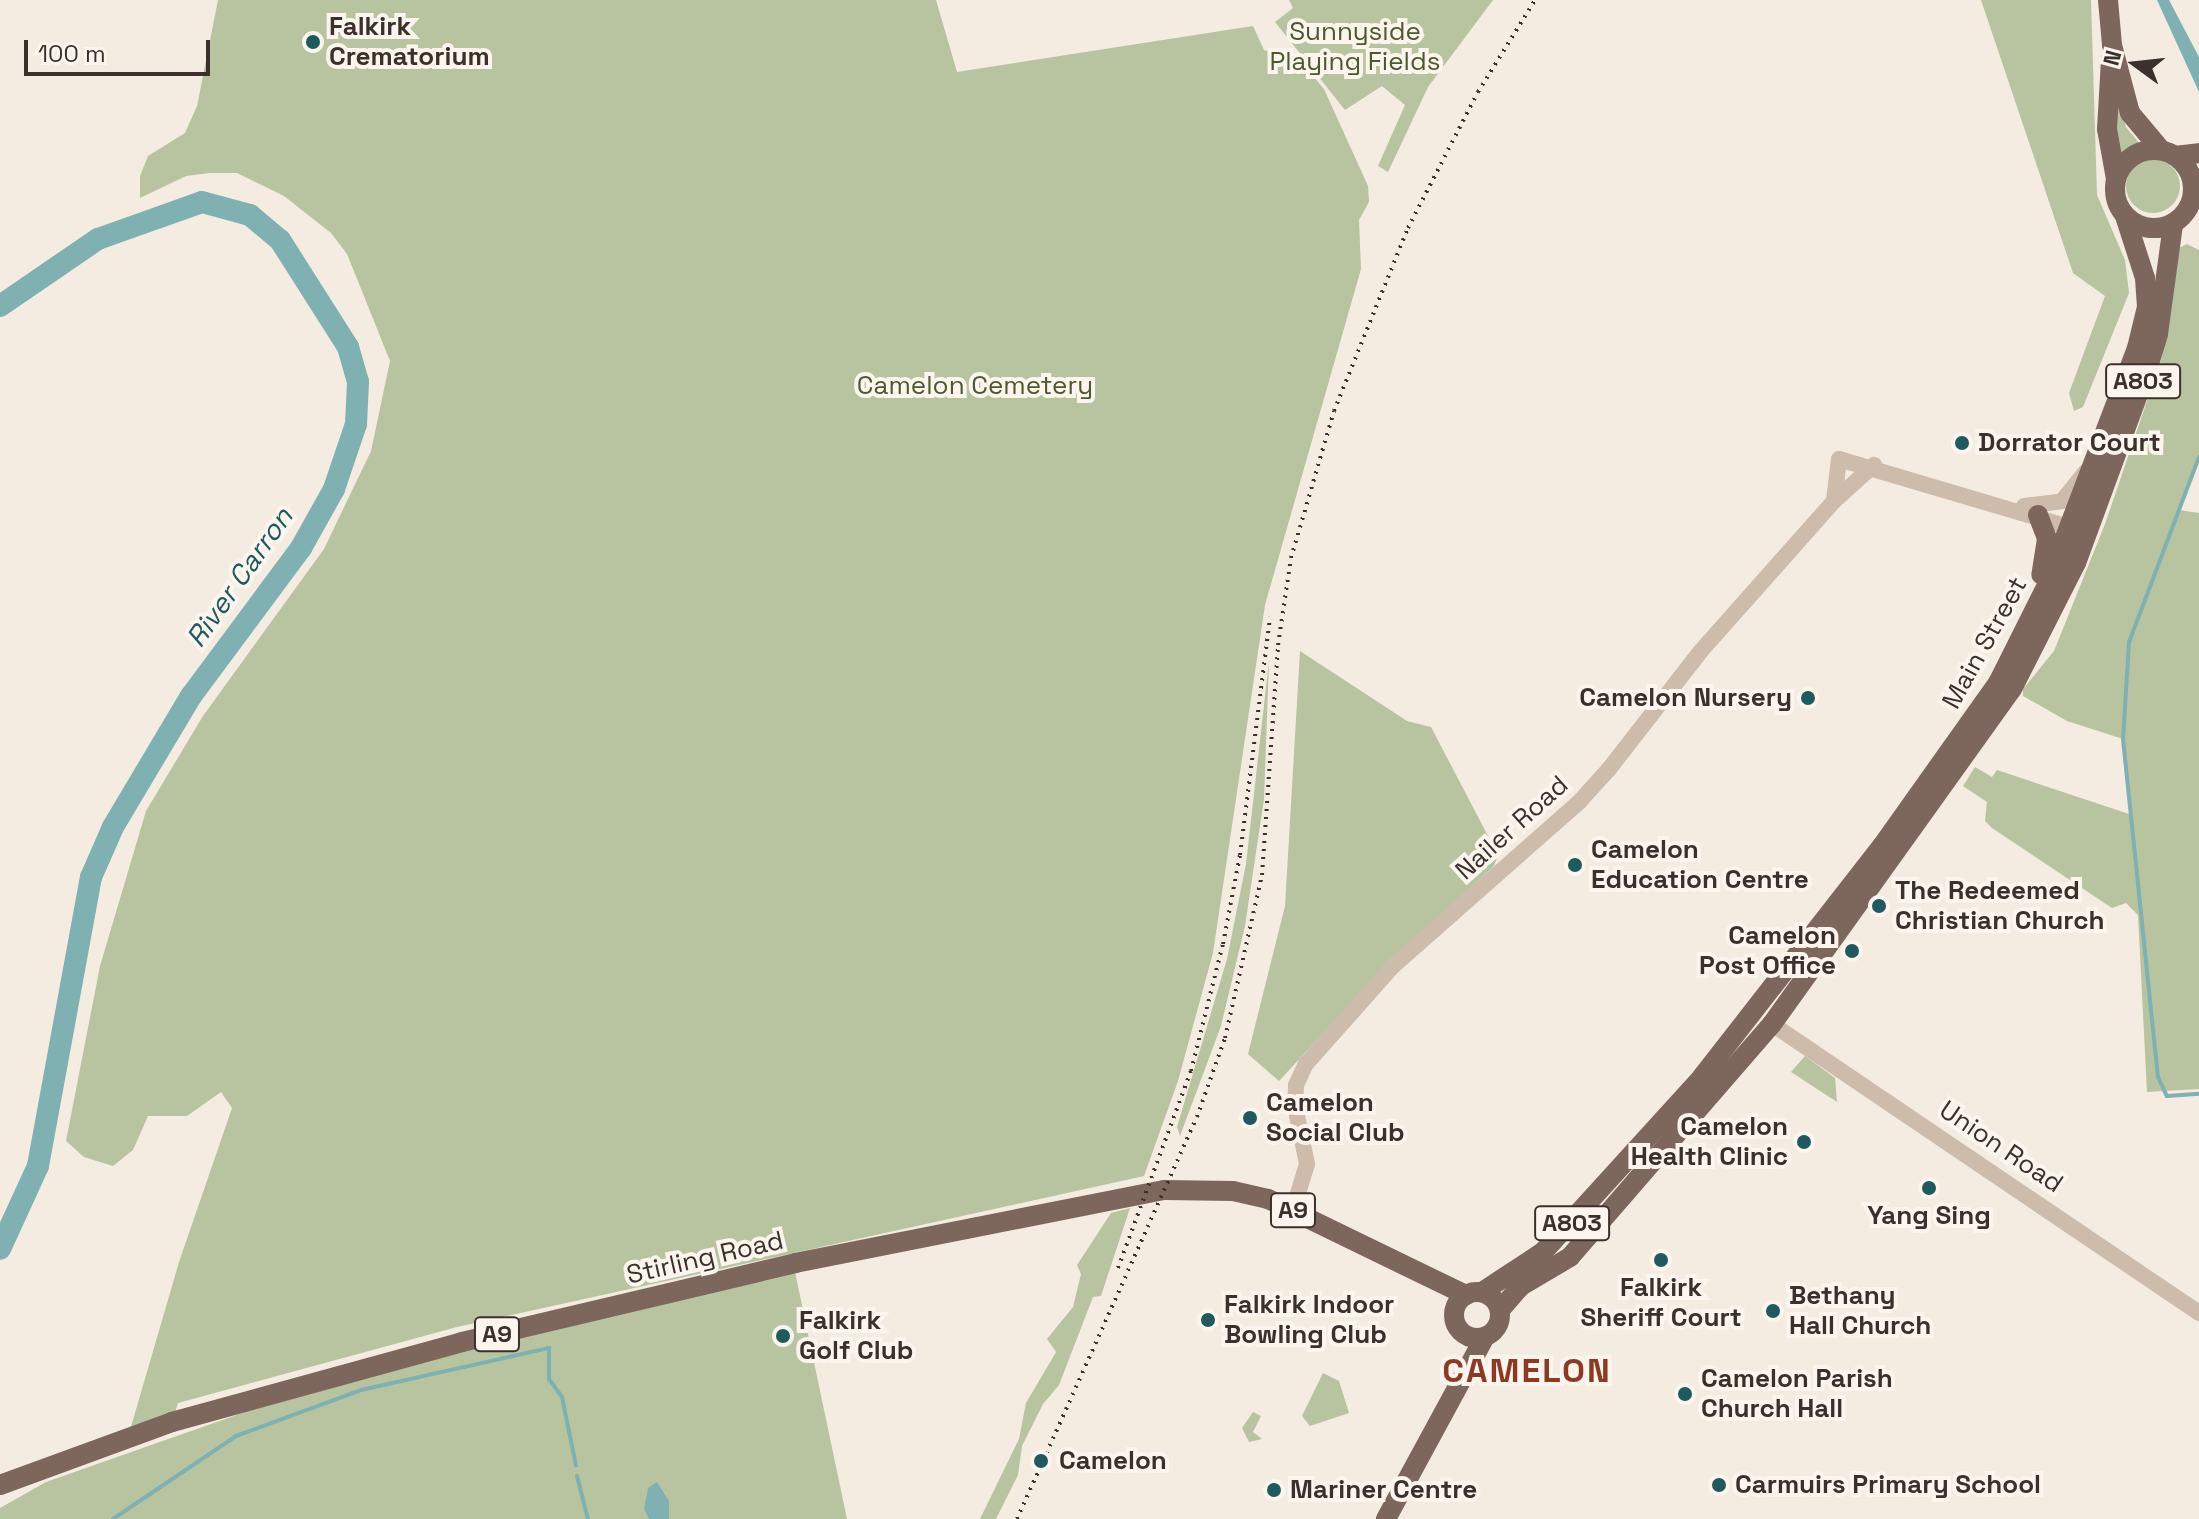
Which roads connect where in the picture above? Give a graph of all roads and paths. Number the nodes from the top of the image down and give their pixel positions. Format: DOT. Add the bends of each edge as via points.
graph roads {
  1 [pos="2108,0"];
  2 [pos="2112,45"];
  3 [pos="2168,153"];
  4 [pos="2199,153"];
  5 [pos="2116,179"];
  6 [pos="2196,181"];
  7 [pos="2125,216"];
  8 [pos="2173,224"];
  9 [pos="2095,457"];
  10 [pos="1874,465"];
  11 [pos="1834,501"];
  12 [pos="2007,506"];
  13 [pos="2038,515"];
  14 [pos="2079,530"];
  15 [pos="2027,629"];
  16 [pos="1772,1024"];
  17 [pos="1734,1038"];
  18 [pos="1293,1210"];
  19 [pos="1424,1273"];
  20 [pos="1474,1294"];
  21 [pos="1500,1310"];
  22 [pos="2199,1313"];
  23 [pos="1457,1322"];
  24 [pos="1485,1337"];
  25 [pos="1463,1378"];
  26 [pos="0,1485"];
  27 [pos="1386,1519"];
  1 -- 2 [label="main road"];
  2 -- 3 [label="main road" via="2130,113"];
  2 -- 5 [label="main road" via="2107,129"];
  3 -- 4 [label="main road"];
  3 -- 5 [label="main road" via="2129,158"];
  3 -- 6 [label="main road"];
  5 -- 7 [label="main road" via="2118,205"];
  6 -- 8 [label="main road" via="2190,205"];
  7 -- 8 [label="main road" via="2148,228"];
  7 -- 9 [label="main road, Main Street / A803" via="2142,260 2147,307"];
  8 -- 14 [label="main road, Main Street / A803" via="2158,334"];
  9 -- 12 [label="street" via="2062,501"];
  9 -- 14 [label="main road, Main Street / A803"];
  10 -- 11 [label="street, Nailer Road"];
  10 -- 11 [label="street" via="1839,459"];
  10 -- 12 [label="street"];
  11 -- 18 [label="street, Nailer Road" via="1700,652 1580,801 1392,967 1306,1064 1296,1085 1295,1106 1307,1164"];
  12 -- 13 [label="street"];
  13 -- 14 [label="street"];
  13 -- 15 [label="main road" via="2047,552"];
  14 -- 15 [label="main road, Main Street / A803"];
  14 -- 16 [label="main road, Main Street / A803" via="2034,649 1993,720"];
  15 -- 17 [label="main road, Main Street / A803" via="1958,742"];
  16 -- 17 [label="main road, Main Street / A803" via="1755,1022"];
  16 -- 21 [label="main road, Main Street / A803" via="1570,1257 1521,1286"];
  16 -- 22 [label="street, Union Road"];
  17 -- 20 [label="main road, Main Street / A803" via="1543,1252"];
  18 -- 19 [label="main road, Stirling Road / A9"];
  18 -- 26 [label="main road, Stirling Road / A9" via="1233,1191 1164,1190 795,1263 332,1377 157,1427"];
  19 -- 20 [label="main road, Stirling Road / A9"];
  19 -- 23 [label="main road, Stirling Road / A9"];
  20 -- 21 [label="main road"];
  20 -- 23 [label="main road"];
  21 -- 24 [label="main road" via="1499,1323"];
  23 -- 24 [label="main road" via="1472,1338"];
  23 -- 25 [label="main road"];
  24 -- 25 [label="main road"];
  25 -- 27 [label="main road"];
}
